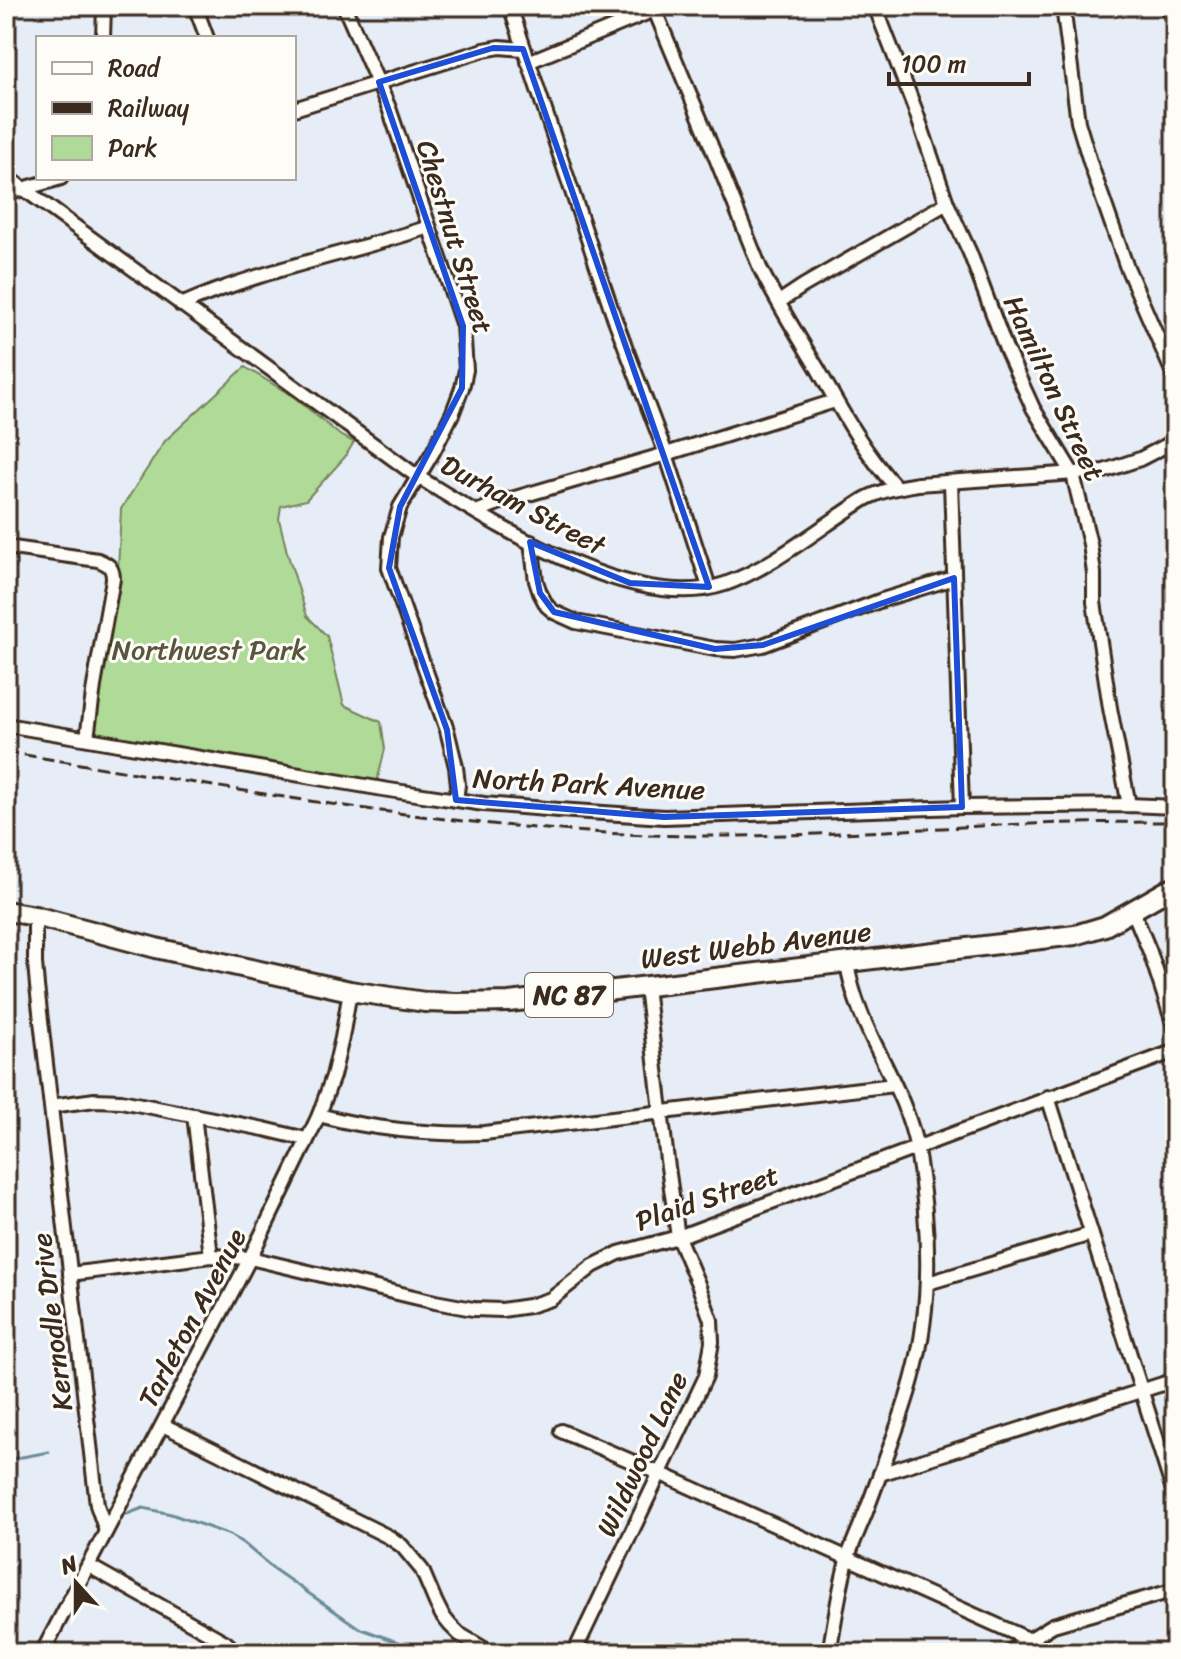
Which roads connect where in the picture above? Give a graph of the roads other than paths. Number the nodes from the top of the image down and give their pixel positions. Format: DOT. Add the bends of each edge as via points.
graph roads {
  1 [pos="104,6"];
  2 [pos="195,6"];
  3 [pos="344,6"];
  4 [pos="510,6"];
  5 [pos="875,6"];
  6 [pos="1063,6"];
  7 [pos="1166,6"];
  8 [pos="657,7"];
  9 [pos="1175,24"];
  10 [pos="103,36"];
  11 [pos="206,36"];
  12 [pos="526,55"];
  13 [pos="379,82"];
  14 [pos="296,108"];
  15 [pos="6,176"];
  16 [pos="54,180"];
  17 [pos="23,189"];
  18 [pos="6,194"];
  19 [pos="947,203"];
  20 [pos="429,227"];
  21 [pos="779,302"];
  22 [pos="181,305"];
  23 [pos="1175,378"];
  24 [pos="835,401"];
  25 [pos="1175,441"];
  26 [pos="666,454"];
  27 [pos="1073,474"];
  28 [pos="418,477"];
  29 [pos="951,482"];
  30 [pos="896,487"];
  31 [pos="476,512"];
  32 [pos="531,542"];
  33 [pos="6,547"];
  34 [pos="954,578"];
  35 [pos="709,587"];
  36 [pos="6,725"];
  37 [pos="87,738"];
  38 [pos="456,800"];
  39 [pos="1129,805"];
  40 [pos="962,807"];
  41 [pos="1175,807"];
  42 [pos="1175,886"];
  43 [pos="6,911"];
  44 [pos="1133,911"];
  45 [pos="35,916"];
  46 [pos="847,962"];
  47 [pos="646,987"];
  48 [pos="350,991"];
  49 [pos="1175,1029"];
  50 [pos="1175,1051"];
  51 [pos="894,1085"];
  52 [pos="1048,1097"];
  53 [pos="51,1106"];
  54 [pos="661,1112"];
  55 [pos="194,1115"];
  56 [pos="319,1115"];
  57 [pos="306,1139"];
  58 [pos="916,1147"];
  59 [pos="1091,1234"];
  60 [pos="678,1237"];
  61 [pos="211,1256"];
  62 [pos="250,1258"];
  63 [pos="70,1274"];
  64 [pos="928,1283"];
  65 [pos="1175,1380"];
  66 [pos="1141,1391"];
  67 [pos="163,1425"];
  68 [pos="561,1431"];
  69 [pos="659,1473"];
  70 [pos="880,1474"];
  71 [pos="1175,1496"];
  72 [pos="106,1531"];
  73 [pos="848,1557"];
  74 [pos="89,1566"];
  75 [pos="1175,1590"];
  76 [pos="1030,1640"];
  77 [pos="42,1653"];
  78 [pos="237,1653"];
  79 [pos="491,1653"];
  80 [pos="574,1653"];
  81 [pos="829,1653"];
  82 [pos="1008,1653"];
  83 [pos="1036,1653"];
  1 -- 10 [label="street"];
  2 -- 11 [label="street"];
  3 -- 13 [label="street, Chestnut Street"];
  4 -- 12 [label="street"];
  5 -- 19 [label="street, Hamilton Street"];
  6 -- 23 [label="street" via="1078,122 1126,265"];
  7 -- 9 [label="street"];
  8 -- 12 [label="street"];
  8 -- 21 [label="street" via="760,268"];
  12 -- 13 [label="street" via="500,47"];
  12 -- 26 [label="street"];
  13 -- 14 [label="street"];
  13 -- 20 [label="street, Chestnut Street"];
  15 -- 17 [label="street, Durham Street"];
  16 -- 17 [label="street"];
  17 -- 18 [label="street"];
  17 -- 22 [label="street, Durham Street"];
  19 -- 21 [label="street"];
  19 -- 27 [label="street, Hamilton Street" via="1033,408"];
  20 -- 22 [label="street"];
  20 -- 28 [label="street, Chestnut Street" via="463,326 466,370 453,412"];
  21 -- 24 [label="street"];
  22 -- 28 [label="street, Durham Street"];
  24 -- 26 [label="street"];
  24 -- 30 [label="street"];
  25 -- 27 [label="street, Durham Street" via="1116,468"];
  26 -- 31 [label="street"];
  26 -- 35 [label="street"];
  27 -- 29 [label="street, Durham Street"];
  27 -- 39 [label="street, Hamilton Street" via="1090,544 1094,602"];
  28 -- 31 [label="street, Durham Street"];
  28 -- 38 [label="street, Chestnut Street" via="394,524 389,568 447,730 456,767"];
  29 -- 30 [label="street, Durham Street"];
  29 -- 34 [label="street"];
  30 -- 35 [label="street, Durham Street" via="865,499 750,573"];
  31 -- 32 [label="street, Durham Street"];
  32 -- 34 [label="street" via="536,581 554,612 576,622 715,649 763,645"];
  32 -- 35 [label="street, Durham Street" via="630,583 677,590"];
  33 -- 37 [label="street" via="98,560 113,572"];
  34 -- 40 [label="street"];
  36 -- 37 [label="street, North Park Avenue"];
  37 -- 38 [label="street, North Park Avenue"];
  38 -- 40 [label="street, North Park Avenue" via="664,817"];
  39 -- 40 [label="street, North Park Avenue"];
  39 -- 41 [label="street, North Park Avenue"];
  42 -- 44 [label="highway, West Webb Avenue / NC 87"];
  43 -- 45 [label="highway, West Webb Avenue / NC 87"];
  44 -- 46 [label="highway, West Webb Avenue / NC 87" via="1075,935"];
  44 -- 49 [label="street"];
  45 -- 48 [label="highway, West Webb Avenue / NC 87"];
  45 -- 53 [label="street, Kernodle Drive"];
  46 -- 47 [label="highway, West Webb Avenue / NC 87"];
  46 -- 51 [label="street" via="862,1017"];
  47 -- 48 [label="highway, West Webb Avenue / NC 87" via="476,1003"];
  47 -- 54 [label="street, Wildwood Lane"];
  48 -- 56 [label="street, Tarleton Avenue" via="333,1076"];
  50 -- 52 [label="street, Plaid Street"];
  51 -- 54 [label="street"];
  51 -- 58 [label="street"];
  52 -- 58 [label="street, Plaid Street"];
  52 -- 59 [label="street"];
  53 -- 55 [label="street" via="95,1100"];
  53 -- 63 [label="street, Kernodle Drive"];
  54 -- 56 [label="street" via="456,1134"];
  54 -- 60 [label="street, Wildwood Lane"];
  55 -- 57 [label="street"];
  55 -- 61 [label="street"];
  56 -- 57 [label="street, Tarleton Avenue"];
  57 -- 62 [label="street, Tarleton Avenue"];
  58 -- 60 [label="street, Plaid Street"];
  58 -- 64 [label="street"];
  59 -- 64 [label="street"];
  59 -- 66 [label="street"];
  60 -- 62 [label="street, Plaid Street" via="619,1253 551,1299 502,1310 435,1302"];
  60 -- 69 [label="street, Wildwood Lane" via="707,1307 712,1342 706,1376"];
  61 -- 62 [label="street, Plaid Street"];
  61 -- 63 [label="street, Plaid Street"];
  62 -- 67 [label="street, Tarleton Avenue"];
  63 -- 72 [label="street, Kernodle Drive" via="97,1505"];
  64 -- 70 [label="street" via="913,1378"];
  65 -- 66 [label="street"];
  66 -- 70 [label="street"];
  66 -- 71 [label="street"];
  67 -- 72 [label="street, Tarleton Avenue"];
  67 -- 79 [label="street" via="389,1537 422,1570 442,1615 459,1634"];
  68 -- 69 [label="street"];
  69 -- 73 [label="street"];
  69 -- 80 [label="street, Wildwood Lane"];
  70 -- 73 [label="street"];
  72 -- 74 [label="street, Tarleton Avenue"];
  73 -- 76 [label="street"];
  73 -- 81 [label="street"];
  74 -- 77 [label="street, Tarleton Avenue"];
  74 -- 78 [label="street"];
  75 -- 76 [label="street" via="1053,1625"];
  76 -- 82 [label="street"];
  76 -- 83 [label="street"];
}
